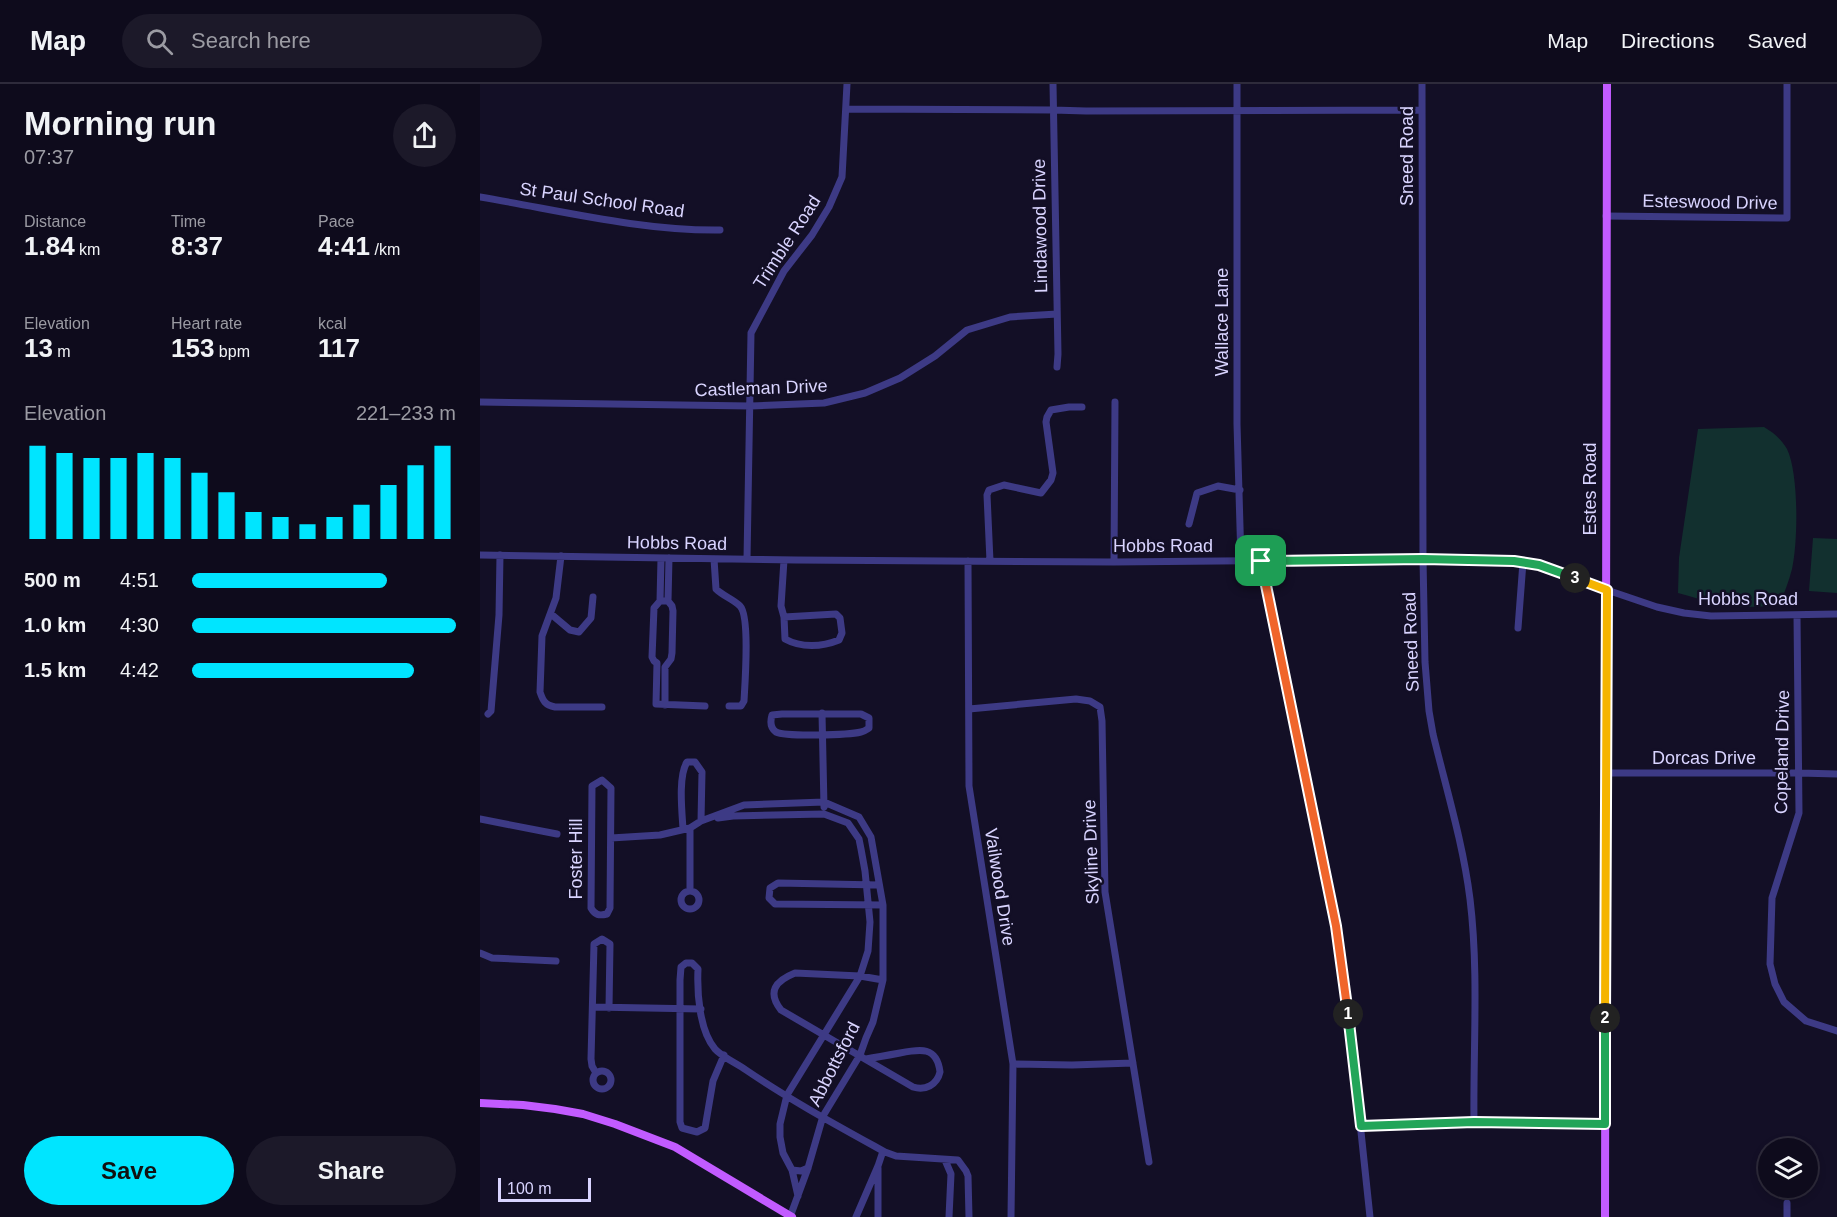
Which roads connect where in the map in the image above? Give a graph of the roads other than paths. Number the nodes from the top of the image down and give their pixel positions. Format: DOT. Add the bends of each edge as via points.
graph roads {
  1 [pos="847,84"];
  2 [pos="1053,84"];
  3 [pos="1237,84"];
  4 [pos="1422,84"];
  5 [pos="1607,84"];
  6 [pos="1788,84"];
  7 [pos="847,109"];
  8 [pos="1053,110"];
  9 [pos="1237,110"];
  10 [pos="1422,110"];
  11 [pos="480,197"];
  12 [pos="1606,216"];
  13 [pos="720,230"];
  14 [pos="1057,314"];
  15 [pos="1057,367"];
  16 [pos="480,402"];
  17 [pos="1115,402"];
  18 [pos="751,406"];
  19 [pos="1082,407"];
  20 [pos="1240,490"];
  21 [pos="1189,524"];
  22 [pos="480,555"];
  23 [pos="500,555"];
  24 [pos="561,556"];
  25 [pos="665,558"];
  26 [pos="714,559"];
  27 [pos="747,559"];
  28 [pos="1423,559"];
  29 [pos="784,560"];
  30 [pos="968,561"];
  31 [pos="990,561"];
  32 [pos="1241,561"];
  33 [pos="1261,561"];
  34 [pos="1114,562"];
  35 [pos="1522,562"];
  36 [pos="1607,590"];
  37 [pos="593,597"];
  38 [pos="664,601"];
  39 [pos="551,614"];
  40 [pos="1837,614"];
  41 [pos="1797,615"];
  42 [pos="784,617"];
  43 [pos="1518,628"];
  44 [pos="657,663"];
  45 [pos="668,663"];
  46 [pos="665,705"];
  47 [pos="705,706"];
  48 [pos="729,706"];
  49 [pos="602,707"];
  50 [pos="969,709"];
  51 [pos="822,713"];
  52 [pos="488,714"];
  53 [pos="823,735"];
  54 [pos="1606,773"];
  55 [pos="1799,773"];
  56 [pos="1837,774"];
  57 [pos="824,802"];
  58 [pos="824,814"];
  59 [pos="480,819"];
  60 [pos="701,821"];
  61 [pos="686,829"];
  62 [pos="557,834"];
  63 [pos="611,838"];
  64 [pos="867,885"];
  65 [pos="879,885"];
  66 [pos="690,891"];
  67 [pos="868,905"];
  68 [pos="883,905"];
  69 [pos="480,953"];
  70 [pos="556,961"];
  71 [pos="860,976"];
  72 [pos="883,980"];
  73 [pos="593,1007"];
  74 [pos="609,1008"];
  75 [pos="680,1008"];
  76 [pos="701,1009"];
  77 [pos="1837,1031"];
  78 [pos="824,1034"];
  79 [pos="724,1055"];
  80 [pos="863,1057"];
  81 [pos="1133,1063"];
  82 [pos="1013,1064"];
  83 [pos="596,1073"];
  84 [pos="787,1095"];
  85 [pos="480,1103"];
  86 [pos="823,1116"];
  87 [pos="1474,1122"];
  88 [pos="1605,1124"];
  89 [pos="1361,1126"];
  90 [pos="883,1151"];
  91 [pos="945,1160"];
  92 [pos="1149,1162"];
  93 [pos="878,1166"];
  94 [pos="808,1168"];
  95 [pos="792,1170"];
  96 [pos="966,1171"];
  97 [pos="951,1174"];
  98 [pos="798,1196"];
  99 [pos="1786,1203"];
  100 [pos="791,1217"];
  101 [pos="856,1217"];
  102 [pos="878,1217"];
  103 [pos="949,1217"];
  104 [pos="969,1217"];
  105 [pos="1011,1217"];
  106 [pos="1370,1217"];
  107 [pos="1605,1217"];
  108 [pos="1787,1217"];
  1 -- 7 [label="street, Trimble Road"];
  2 -- 8 [label="street, Lindawood Drive"];
  3 -- 9 [label="street, Wallace Lane"];
  4 -- 10 [label="street, Sneed Road"];
  5 -- 12 [label="main road, Estes Road"];
  6 -- 12 [label="street, Esteswood Drive" via="1787,218"];
  7 -- 8 [label="street"];
  7 -- 18 [label="street, Trimble Road" via="842,177 830,207 784,271 752,333"];
  8 -- 9 [label="street"];
  8 -- 14 [label="street, Lindawood Drive"];
  9 -- 10 [label="street"];
  9 -- 20 [label="street, Wallace Lane"];
  10 -- 28 [label="street, Sneed Road"];
  11 -- 13 [label="street, St Paul School Road" via="616,222"];
  12 -- 36 [label="main road, Estes Road"];
  14 -- 15 [label="street, Lindawood Drive"];
  14 -- 18 [label="street, Castleman Drive" via="1010,317 967,330 900,378 865,393 824,403"];
  16 -- 18 [label="street, Castleman Drive"];
  17 -- 34 [label="street"];
  18 -- 27 [label="street, Trimble Road"];
  19 -- 31 [label="street" via="1051,410 1047,417 1053,473 1041,493 1004,485 989,490"];
  20 -- 21 [label="street" via="1218,486 1197,493"];
  20 -- 32 [label="street, Wallace Lane"];
  22 -- 23 [label="street, Hobbs Road"];
  23 -- 24 [label="street, Hobbs Road"];
  23 -- 52 [label="street" via="495,673"];
  24 -- 25 [label="street, Hobbs Road"];
  24 -- 39 [label="street"];
  25 -- 26 [label="street, Hobbs Road"];
  25 -- 38 [label="street"];
  26 -- 27 [label="street, Hobbs Road"];
  26 -- 48 [label="street" via="716,589 741,607 745,617 744,701 741,706"];
  27 -- 29 [label="street, Hobbs Road"];
  28 -- 33 [label="street, Hobbs Road"];
  28 -- 35 [label="street, Hobbs Road"];
  28 -- 87 [label="street, Sneed Road" via="1429,711 1465,868 1473,928"];
  29 -- 30 [label="street, Hobbs Road"];
  29 -- 42 [label="street"];
  30 -- 31 [label="street, Hobbs Road"];
  30 -- 50 [label="street, Vailwood Drive"];
  31 -- 34 [label="street, Hobbs Road"];
  32 -- 33 [label="street, Hobbs Road"];
  32 -- 34 [label="street, Hobbs Road"];
  33 -- 89 [label="street" via="1336,926"];
  35 -- 36 [label="street, Hobbs Road"];
  35 -- 43 [label="street"];
  36 -- 41 [label="street, Hobbs Road" via="1684,614"];
  36 -- 54 [label="main road, Estes Road"];
  37 -- 39 [label="street" via="591,618 579,632 570,630"];
  38 -- 44 [label="street" via="654,608 652,657"];
  38 -- 45 [label="street" via="674,611"];
  39 -- 49 [label="street" via="542,636 543,701 555,707"];
  40 -- 41 [label="street, Hobbs Road"];
  41 -- 55 [label="street, Copeland Drive"];
  42 -- 42 [label="street" via="836,614 842,633 833,643 793,643 785,639"];
  44 -- 45 [label="street"];
  44 -- 46 [label="street" via="655,702"];
  45 -- 46 [label="street"];
  46 -- 47 [label="street"];
  50 -- 81 [label="street, Skyline Drive" via="1076,699 1090,701 1100,708 1105,892"];
  50 -- 82 [label="street, Vailwood Drive" via="969,786"];
  51 -- 53 [label="street"];
  51 -- 53 [label="street" via="861,714 869,723 863,732"];
  51 -- 53 [label="street" via="782,714 770,720 775,731 782,733"];
  53 -- 57 [label="street"];
  54 -- 55 [label="street, Dorcas Drive"];
  54 -- 88 [label="main road, Estes Road"];
  55 -- 56 [label="street, Dorcas Drive"];
  55 -- 77 [label="street, Copeland Drive" via="1799,813 1772,898 1770,964 1784,1002 1806,1021"];
  57 -- 58 [label="street"];
  57 -- 60 [label="street, Abbottsford" via="744,805"];
  57 -- 65 [label="street, Abbottsford" via="859,817 871,837"];
  58 -- 60 [label="street, Abbottsford" via="733,816"];
  58 -- 64 [label="street, Abbottsford" via="848,823 859,839"];
  59 -- 62 [label="street"];
  60 -- 61 [label="street, Abbottsford"];
  60 -- 61 [label="street" via="702,772 695,762 687,762 682,786"];
  61 -- 63 [label="street, Abbottsford"];
  61 -- 66 [label="street"];
  63 -- 63 [label="street, Foster Hill" via="611,788 602,780 592,786 591,821 591,908 600,915 607,914 610,908"];
  64 -- 65 [label="street"];
  64 -- 67 [label="street, Abbottsford"];
  64 -- 67 [label="street" via="778,883 770,888 769,898 775,904"];
  65 -- 68 [label="street, Abbottsford"];
  67 -- 68 [label="street"];
  67 -- 71 [label="street, Abbottsford" via="868,951"];
  68 -- 72 [label="street, Abbottsford"];
  69 -- 70 [label="street" via="492,958"];
  71 -- 72 [label="street"];
  71 -- 78 [label="street, Abbottsford"];
  71 -- 78 [label="street" via="795,973 776,985 774,1001 782,1010"];
  72 -- 80 [label="street, Abbottsford"];
  73 -- 74 [label="street"];
  73 -- 74 [label="street" via="594,944 602,939 610,944"];
  73 -- 83 [label="street" via="591,1059"];
  74 -- 75 [label="street"];
  75 -- 76 [label="street"];
  75 -- 76 [label="street" via="681,967 692,963 698,969"];
  75 -- 79 [label="street" via="682,1128 697,1132 705,1128 713,1080"];
  76 -- 79 [label="street" via="702,1022 715,1049"];
  78 -- 80 [label="street"];
  78 -- 84 [label="street, Abbottsford"];
  79 -- 84 [label="street"];
  80 -- 80 [label="street" via="917,1088 932,1085 940,1072 936,1058 922,1050"];
  80 -- 86 [label="street, Abbottsford"];
  81 -- 82 [label="street"];
  81 -- 92 [label="street, Skyline Drive"];
  82 -- 105 [label="street, Vailwood Drive"];
  84 -- 86 [label="street"];
  84 -- 95 [label="street, Abbottsford" via="780,1137"];
  85 -- 100 [label="main road" via="555,1109 615,1124 675,1147"];
  86 -- 90 [label="street"];
  86 -- 94 [label="street, Abbottsford"];
  87 -- 88 [label="street"];
  87 -- 89 [label="street"];
  88 -- 107 [label="main road, Estes Road"];
  89 -- 106 [label="street"];
  90 -- 91 [label="street" via="896,1156"];
  90 -- 93 [label="street"];
  91 -- 96 [label="street" via="958,1161"];
  91 -- 97 [label="street"];
  93 -- 101 [label="street"];
  93 -- 102 [label="street"];
  94 -- 95 [label="street" via="801,1172"];
  94 -- 98 [label="street, Abbottsford"];
  95 -- 98 [label="street, Abbottsford"];
  96 -- 97 [label="street"];
  96 -- 104 [label="street"];
  97 -- 103 [label="street"];
  98 -- 100 [label="street, Abbottsford"];
  99 -- 108 [label="street"];
}
